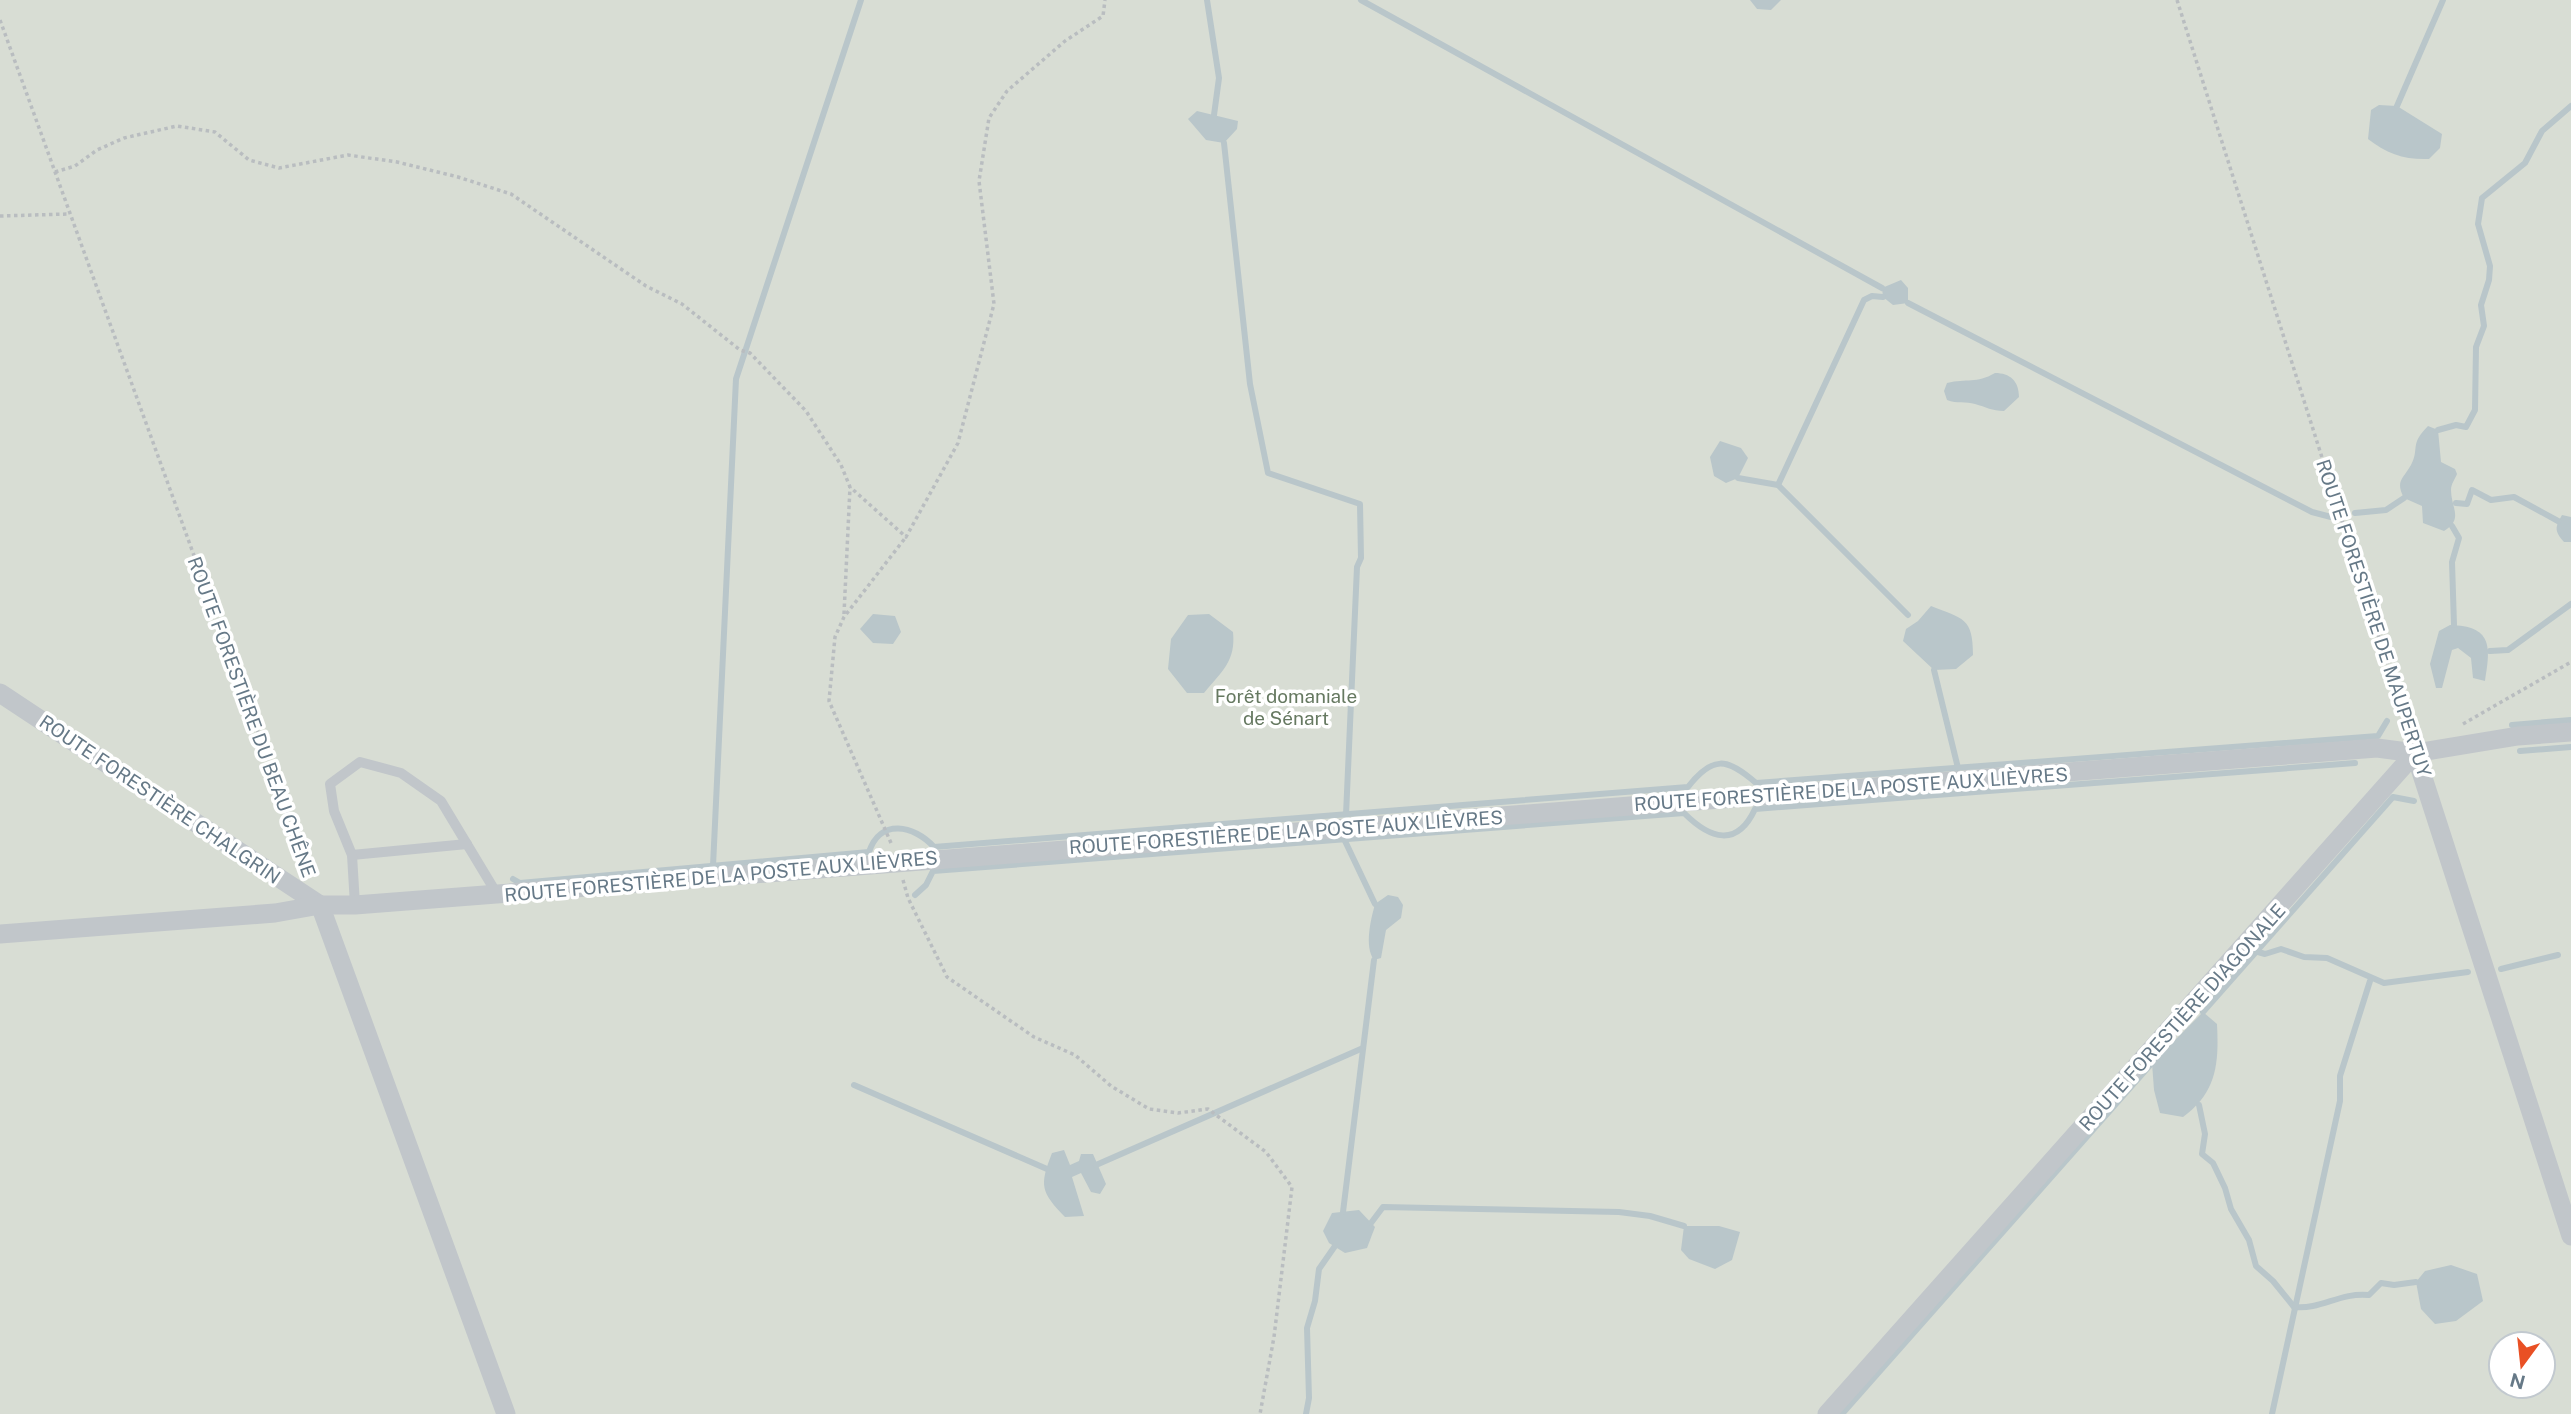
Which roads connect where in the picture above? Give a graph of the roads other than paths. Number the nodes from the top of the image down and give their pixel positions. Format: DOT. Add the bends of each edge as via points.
graph roads {
  1 [pos="0,693"];
  2 [pos="2571,732"];
  3 [pos="2415,753"];
  4 [pos="467,844"];
  5 [pos="352,855"];
  6 [pos="497,894"];
  7 [pos="320,905"];
  8 [pos="355,905"];
  9 [pos="0,934"];
  10 [pos="2571,1237"];
  11 [pos="506,1414"];
  12 [pos="1827,1414"];
  1 -- 7 [label="street, ROUTE FORESTIÈRE CHALGRIN"];
  2 -- 3 [label="street, ROUTE FORESTIÈRE DE LA POSTE AUX LIÈVRES"];
  3 -- 6 [label="street, ROUTE FORESTIÈRE DE LA POSTE AUX LIÈVRES" via="2377,748"];
  3 -- 10 [label="street, ROUTE FORESTIÈRE DE MAUPERTUY"];
  3 -- 12 [label="street, ROUTE FORESTIÈRE DIAGONALE"];
  4 -- 5 [label="lane"];
  4 -- 5 [label="lane" via="442,801 401,773 360,762 330,783 334,811"];
  4 -- 6 [label="lane"];
  5 -- 8 [label="lane"];
  6 -- 8 [label="street, ROUTE FORESTIÈRE DE LA POSTE AUX LIÈVRES"];
  7 -- 8 [label="street, ROUTE FORESTIÈRE DE LA POSTE AUX LIÈVRES"];
  7 -- 9 [label="street, ROUTE FORESTIÈRE DE LA POSTE AUX LIÈVRES" via="275,913"];
  7 -- 11 [label="street"];
}
